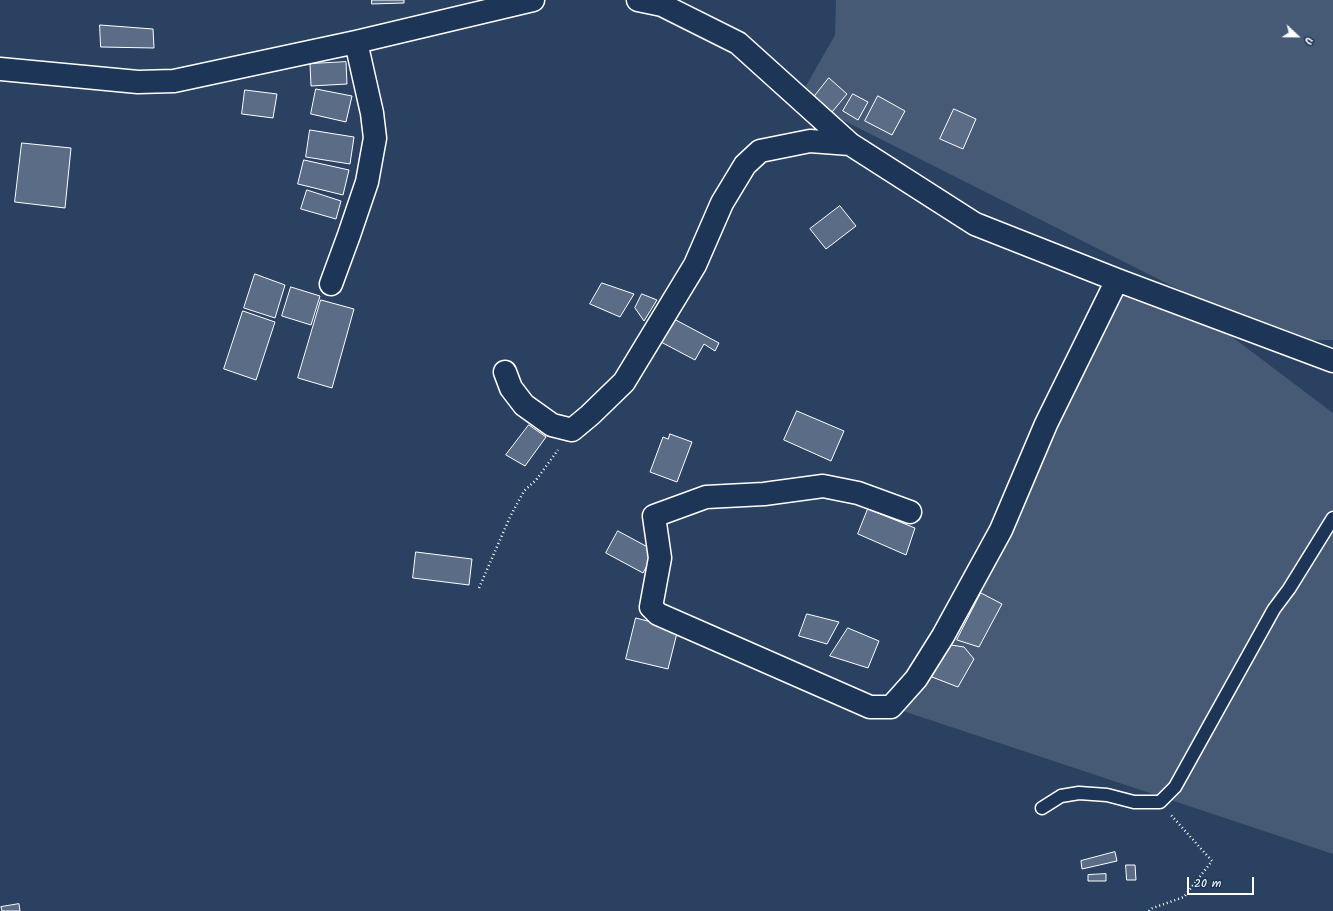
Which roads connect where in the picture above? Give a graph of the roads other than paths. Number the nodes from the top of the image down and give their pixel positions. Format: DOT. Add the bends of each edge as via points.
graph roads {
  1 [pos="532,0"];
  2 [pos="638,0"];
  3 [pos="661,2"];
  4 [pos="356,42"];
  5 [pos="0,69"];
  6 [pos="850,144"];
  7 [pos="1117,280"];
  8 [pos="331,284"];
  9 [pos="1333,361"];
  10 [pos="505,372"];
  11 [pos="910,512"];
  12 [pos="1333,518"];
  13 [pos="1042,808"];
  1 -- 4 [label="street"];
  2 -- 3 [label="street"];
  3 -- 6 [label="street" via="738,43"];
  4 -- 5 [label="street" via="174,81 138,82"];
  4 -- 8 [label="street" via="375,138 366,182"];
  6 -- 7 [label="street" via="975,224"];
  6 -- 10 [label="street" via="810,141 760,151 745,165 722,203 695,265 624,382 572,430 552,425 524,405 510,388"];
  7 -- 9 [label="street"];
  7 -- 11 [label="street" via="1046,424 1001,530 943,636 916,679 891,707 870,707 658,614 651,607 660,558 654,516 706,498 823,486 858,493"];
  12 -- 13 [label="lane" via="1274,609 1175,787 1160,802 1134,802 1107,795 1079,793 1061,796"];
}
